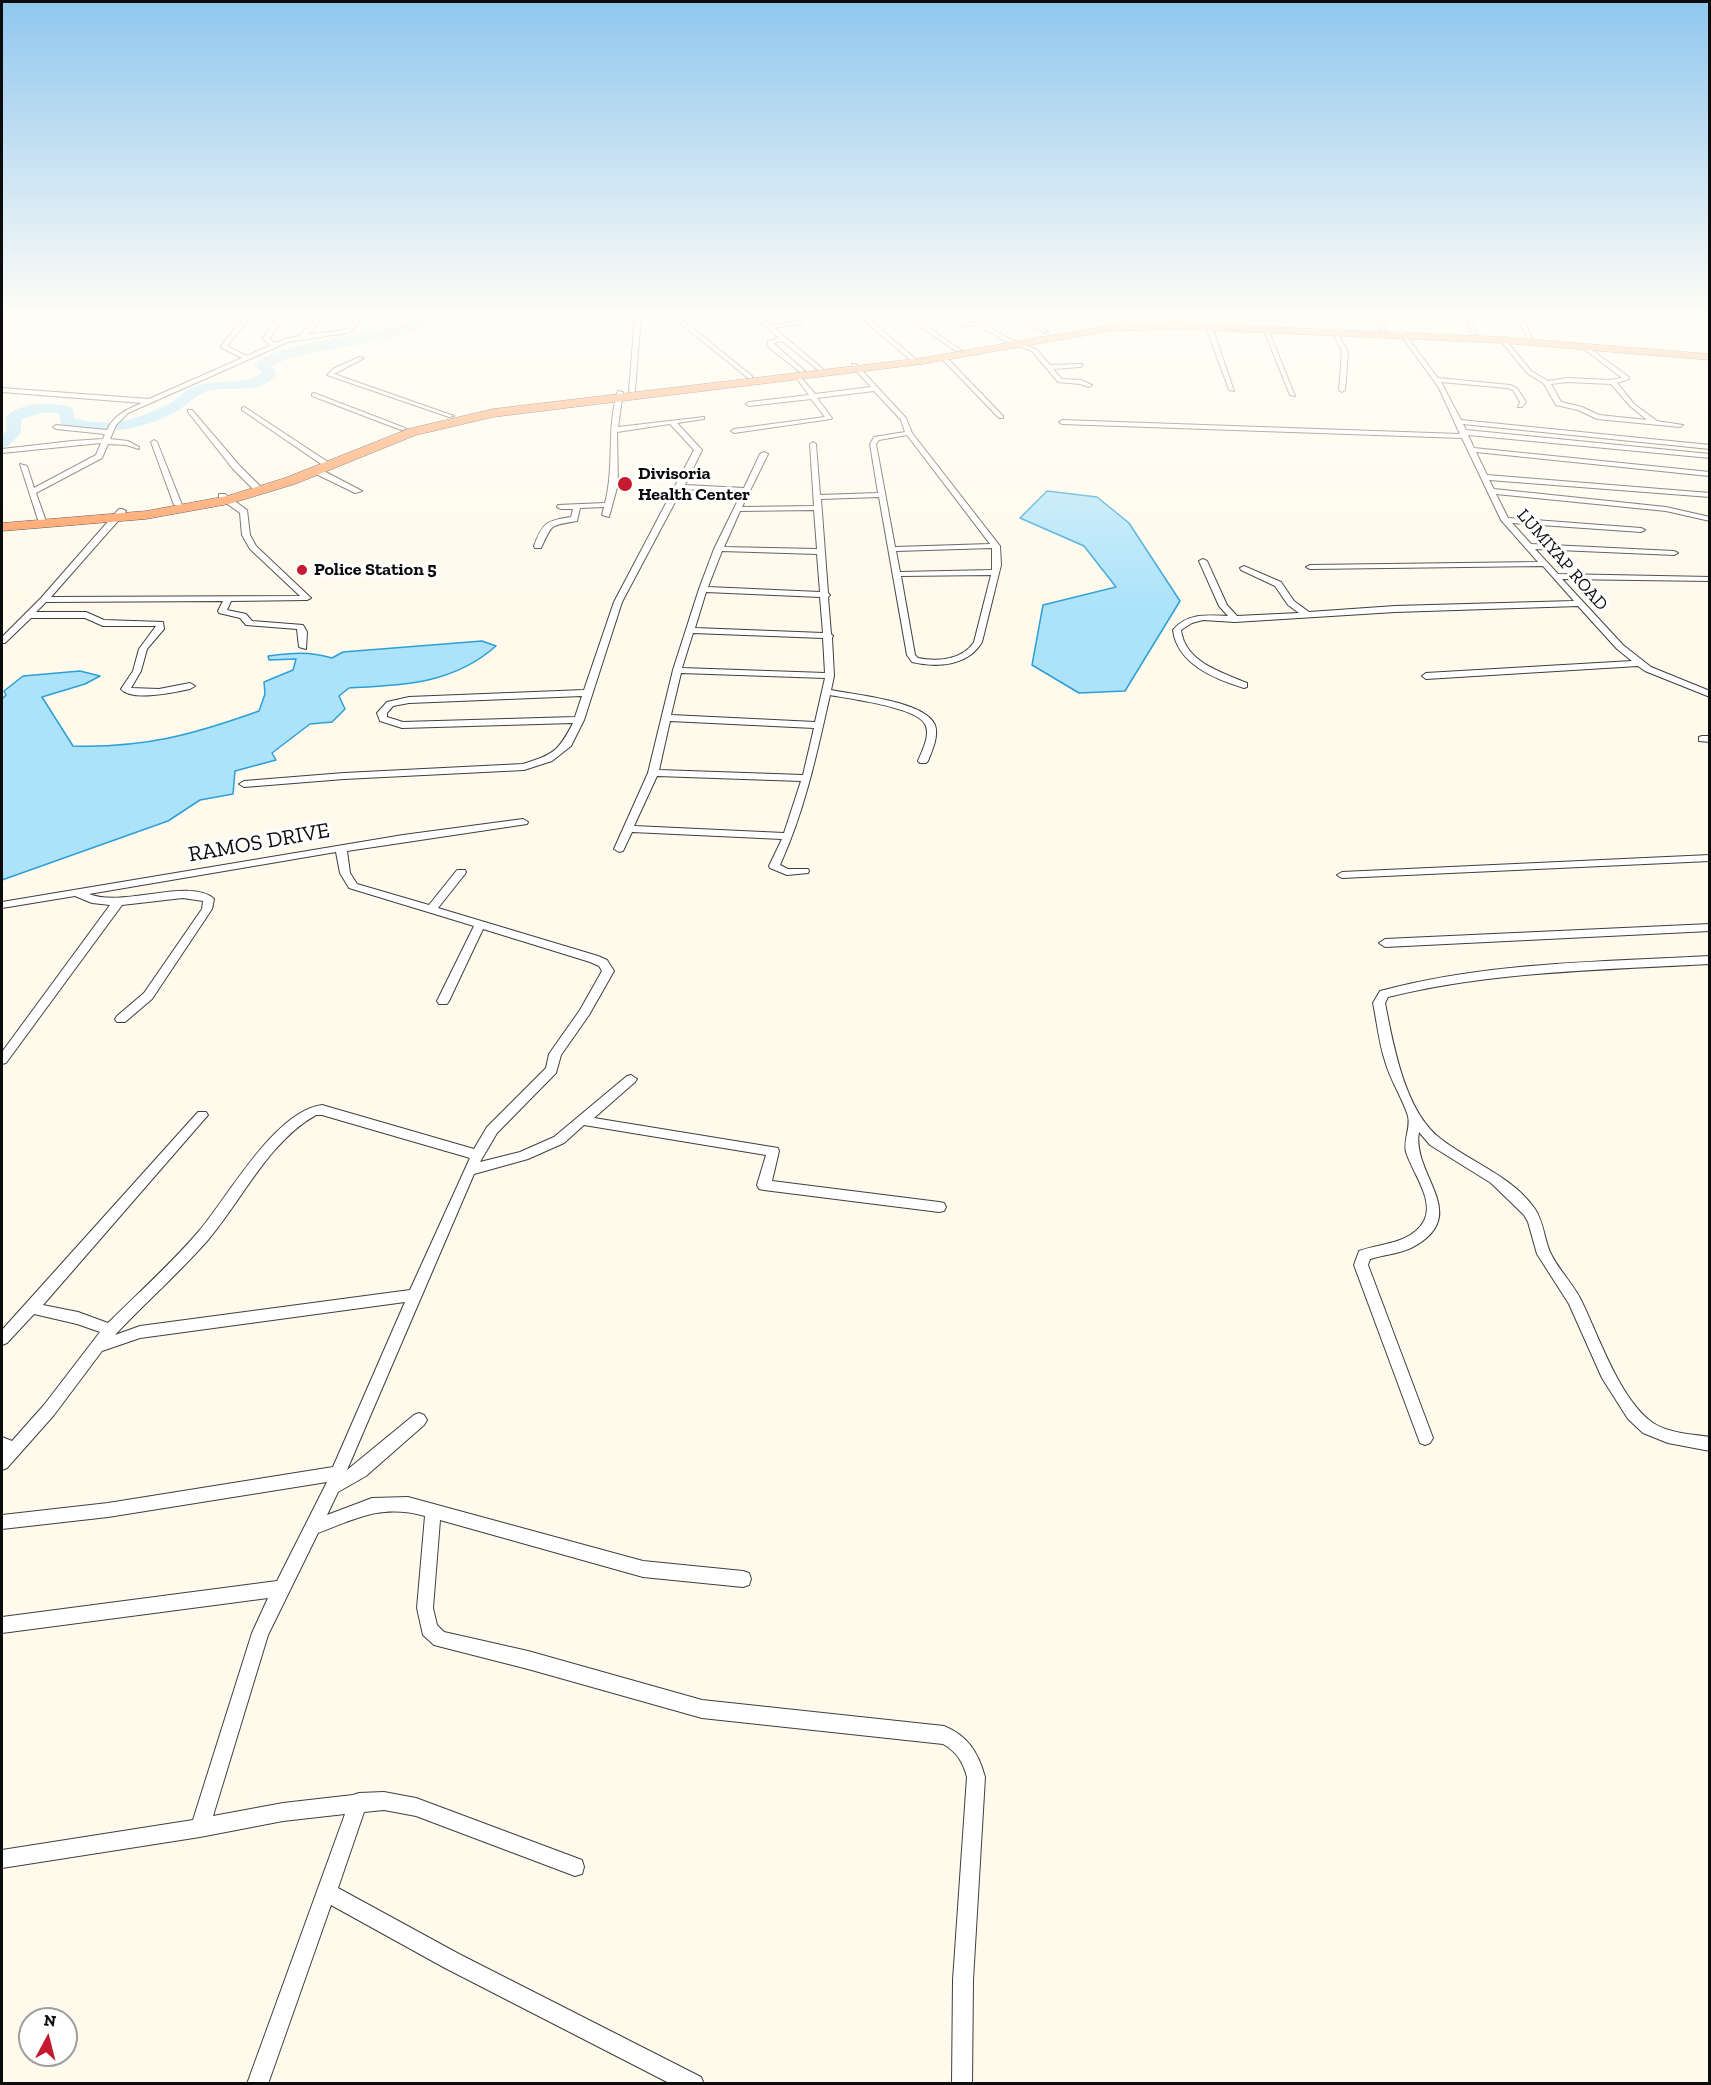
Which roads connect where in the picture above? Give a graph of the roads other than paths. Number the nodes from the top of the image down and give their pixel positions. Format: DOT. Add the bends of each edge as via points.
graph roads {
  1 [pos="126,412"];
  2 [pos="191,412"];
  3 [pos="248,412"];
  4 [pos="359,412"];
  5 [pos="440,412"];
  6 [pos="480,412"];
  7 [pos="502,412"];
  8 [pos="619,412"];
  9 [pos="825,412"];
  10 [pos="898,412"];
  11 [pos="997,412"];
  12 [pos="1454,412"];
  13 [pos="1588,412"];
  14 [pos="1642,412"];
  15 [pos="451,416"];
  16 [pos="1001,417"];
  17 [pos="702,418"];
  18 [pos="672,422"];
  19 [pos="1062,422"];
  20 [pos="1459,422"];
  21 [pos="1656,423"];
  22 [pos="1680,425"];
  23 [pos="56,428"];
  24 [pos="110,428"];
  25 [pos="403,429"];
  26 [pos="614,430"];
  27 [pos="734,431"];
  28 [pos="909,433"];
  29 [pos="1464,434"];
  30 [pos="104,441"];
  31 [pos="154,442"];
  32 [pos="813,444"];
  33 [pos="1710,447"];
  34 [pos="136,448"];
  35 [pos="1473,450"];
  36 [pos="2,451"];
  37 [pos="764,454"];
  38 [pos="1710,456"];
  39 [pos="23,466"];
  40 [pos="320,466"];
  41 [pos="1709,474"];
  42 [pos="1485,477"];
  43 [pos="680,487"];
  44 [pos="257,489"];
  45 [pos="747,490"];
  46 [pos="358,491"];
  47 [pos="1491,491"];
  48 [pos="33,492"];
  49 [pos="1673,494"];
  50 [pos="883,495"];
  51 [pos="1710,495"];
  52 [pos="817,497"];
  53 [pos="226,498"];
  54 [pos="178,505"];
  55 [pos="609,506"];
  56 [pos="561,507"];
  57 [pos="577,507"];
  58 [pos="817,508"];
  59 [pos="738,509"];
  60 [pos="1680,513"];
  61 [pos="119,515"];
  62 [pos="606,515"];
  63 [pos="1710,519"];
  64 [pos="1505,520"];
  65 [pos="2,521"];
  66 [pos="42,521"];
  67 [pos="2,527"];
  68 [pos="1641,530"];
  69 [pos="538,546"];
  70 [pos="996,546"];
  71 [pos="1529,546"];
  72 [pos="718,549"];
  73 [pos="893,549"];
  74 [pos="822,552"];
  75 [pos="1674,553"];
  76 [pos="1203,561"];
  77 [pos="1545,564"];
  78 [pos="1310,567"];
  79 [pos="1244,568"];
  80 [pos="995,572"];
  81 [pos="897,574"];
  82 [pos="1556,576"];
  83 [pos="1710,579"];
  84 [pos="703,589"];
  85 [pos="826,595"];
  86 [pos="228,598"];
  87 [pos="44,600"];
  88 [pos="1581,603"];
  89 [pos="1306,614"];
  90 [pos="30,615"];
  91 [pos="1234,619"];
  92 [pos="689,630"];
  93 [pos="829,636"];
  94 [pos="2,641"];
  95 [pos="303,647"];
  96 [pos="1638,663"];
  97 [pos="677,670"];
  98 [pos="831,676"];
  99 [pos="1426,676"];
  100 [pos="1244,685"];
  101 [pos="190,686"];
  102 [pos="828,692"];
  103 [pos="587,693"];
  104 [pos="1710,694"];
  105 [pos="666,718"];
  106 [pos="579,720"];
  107 [pos="819,725"];
  108 [pos="923,761"];
  109 [pos="653,773"];
  110 [pos="807,778"];
  111 [pos="244,784"];
  112 [pos="523,822"];
  113 [pos="627,829"];
  114 [pos="788,836"];
  115 [pos="341,848"];
  116 [pos="619,849"];
  117 [pos="1710,858"];
  118 [pos="804,871"];
  119 [pos="461,872"];
  120 [pos="1342,875"];
  121 [pos="77,893"];
  122 [pos="118,902"];
  123 [pos="2,905"];
  124 [pos="432,909"];
  125 [pos="480,925"];
  126 [pos="1710,927"];
  127 [pos="1385,944"];
  128 [pos="1710,960"];
  129 [pos="443,1001"];
  130 [pos="120,1018"];
  131 [pos="2,1060"];
  132 [pos="631,1080"];
  133 [pos="202,1115"];
  134 [pos="1415,1119"];
  135 [pos="585,1121"];
  136 [pos="477,1155"];
  137 [pos="469,1170"];
  138 [pos="939,1207"];
  139 [pos="416,1295"];
  140 [pos="31,1308"];
  141 [pos="110,1330"];
  142 [pos="2,1339"];
  143 [pos="94,1349"];
  144 [pos="419,1420"];
  145 [pos="1425,1438"];
  146 [pos="1710,1444"];
  147 [pos="8,1447"];
  148 [pos="2,1463"];
  149 [pos="336,1481"];
  150 [pos="434,1512"];
  151 [pos="2,1522"];
  152 [pos="314,1527"];
  153 [pos="743,1579"];
  154 [pos="280,1589"];
  155 [pos="2,1625"];
  156 [pos="359,1802"];
  157 [pos="200,1828"];
  158 [pos="2,1859"];
  159 [pos="575,1867"];
  160 [pos="328,1893"];
  161 [pos="257,2084"];
  162 [pos="694,2084"];
  163 [pos="962,2084"];
  1 -- 24 [label="street"];
  2 -- 44 [label="street"];
  3 -- 40 [label="street"];
  4 -- 25 [label="street"];
  5 -- 15 [label="street"];
  6 -- 15 [label="highway"];
  7 -- 40 [label="highway" via="412,432"];
  8 -- 26 [label="street"];
  9 -- 27 [label="street" via="829,418"];
  10 -- 28 [label="street"];
  11 -- 16 [label="street"];
  12 -- 20 [label="street, LUMIYAP ROAD"];
  13 -- 21 [label="street" via="1597,417"];
  14 -- 21 [label="street"];
  15 -- 25 [label="highway"];
  17 -- 18 [label="street"];
  18 -- 26 [label="street"];
  18 -- 43 [label="street" via="698,450"];
  19 -- 29 [label="street"];
  20 -- 29 [label="street, LUMIYAP ROAD"];
  20 -- 33 [label="street"];
  21 -- 22 [label="street"];
  23 -- 24 [label="street"];
  24 -- 30 [label="street"];
  25 -- 40 [label="highway"];
  26 -- 55 [label="street" via="614,484"];
  28 -- 50 [label="street" via="873,441"];
  28 -- 70 [label="street"];
  29 -- 35 [label="street, LUMIYAP ROAD"];
  29 -- 38 [label="street"];
  30 -- 34 [label="street" via="126,442"];
  30 -- 36 [label="street"];
  30 -- 48 [label="street" via="103,451 96,458"];
  31 -- 54 [label="street"];
  32 -- 52 [label="street"];
  35 -- 41 [label="street"];
  35 -- 42 [label="street, LUMIYAP ROAD"];
  37 -- 45 [label="street"];
  39 -- 48 [label="street"];
  40 -- 44 [label="highway"];
  40 -- 46 [label="street"];
  42 -- 47 [label="street, LUMIYAP ROAD"];
  42 -- 49 [label="street"];
  43 -- 45 [label="street"];
  43 -- 103 [label="street" via="618,602"];
  44 -- 53 [label="highway"];
  45 -- 59 [label="street"];
  47 -- 60 [label="street"];
  47 -- 64 [label="street, LUMIYAP ROAD"];
  48 -- 66 [label="street"];
  49 -- 51 [label="street"];
  49 -- 60 [label="street"];
  50 -- 52 [label="street"];
  50 -- 73 [label="street"];
  52 -- 58 [label="street"];
  53 -- 54 [label="highway"];
  53 -- 61 [label="highway"];
  53 -- 86 [label="street" via="244,512 246,535 253,547 307,598"];
  54 -- 61 [label="highway"];
  55 -- 57 [label="street"];
  55 -- 62 [label="street"];
  56 -- 57 [label="street"];
  57 -- 69 [label="street" via="574,519 544,529"];
  58 -- 59 [label="street"];
  58 -- 74 [label="street"];
  59 -- 72 [label="street"];
  60 -- 63 [label="street"];
  61 -- 66 [label="highway"];
  61 -- 87 [label="street"];
  64 -- 68 [label="street"];
  64 -- 71 [label="street, LUMIYAP ROAD"];
  65 -- 66 [label="highway"];
  66 -- 67 [label="highway"];
  70 -- 73 [label="street"];
  70 -- 80 [label="street"];
  71 -- 75 [label="street"];
  71 -- 77 [label="street, LUMIYAP ROAD"];
  72 -- 74 [label="street"];
  72 -- 84 [label="street"];
  73 -- 81 [label="street"];
  74 -- 85 [label="street"];
  76 -- 91 [label="street" via="1223,606"];
  77 -- 78 [label="street"];
  77 -- 82 [label="street, LUMIYAP ROAD"];
  79 -- 89 [label="street" via="1278,584 1291,603"];
  80 -- 81 [label="street"];
  80 -- 81 [label="street" via="978,642 972,652 925,662 911,655"];
  82 -- 83 [label="street"];
  82 -- 88 [label="street, LUMIYAP ROAD"];
  84 -- 85 [label="street"];
  84 -- 92 [label="street"];
  85 -- 93 [label="street"];
  86 -- 87 [label="street"];
  86 -- 95 [label="street" via="222,611 243,616 249,623 297,626 303,632"];
  87 -- 90 [label="street"];
  88 -- 89 [label="street"];
  88 -- 96 [label="street, LUMIYAP ROAD"];
  89 -- 91 [label="street"];
  90 -- 94 [label="street"];
  90 -- 101 [label="street" via="86,615 103,623 160,624 143,649 137,671 126,689 145,693"];
  91 -- 100 [label="street" via="1194,619 1180,626 1176,637 1182,650 1194,660"];
  92 -- 93 [label="street"];
  92 -- 97 [label="street"];
  93 -- 98 [label="street"];
  96 -- 99 [label="street"];
  96 -- 104 [label="street, LUMIYAP ROAD"];
  97 -- 98 [label="street"];
  97 -- 105 [label="street"];
  98 -- 102 [label="street"];
  102 -- 107 [label="street"];
  102 -- 108 [label="street" via="898,706 922,717 930,725 931,733"];
  103 -- 106 [label="street"];
  103 -- 106 [label="street" via="409,700 390,704 382,713 389,723 402,725"];
  105 -- 107 [label="street"];
  105 -- 109 [label="street"];
  106 -- 111 [label="street" via="558,754 524,767"];
  107 -- 110 [label="street"];
  109 -- 110 [label="street"];
  109 -- 113 [label="street"];
  110 -- 114 [label="street"];
  112 -- 115 [label="street, RAMOS DRIVE"];
  113 -- 114 [label="street"];
  113 -- 116 [label="street"];
  114 -- 118 [label="street" via="774,866 786,872"];
  115 -- 121 [label="street, RAMOS DRIVE"];
  115 -- 124 [label="street" via="345,873 353,885"];
  117 -- 120 [label="street"];
  119 -- 124 [label="street"];
  121 -- 122 [label="street" via="85,898"];
  121 -- 123 [label="street, RAMOS DRIVE"];
  122 -- 130 [label="street" via="191,895 206,897 210,902 148,996"];
  122 -- 131 [label="street"];
  124 -- 125 [label="street"];
  125 -- 129 [label="street"];
  125 -- 136 [label="street" via="594,959 608,971 555,1054 552,1070 492,1130"];
  126 -- 127 [label="street"];
  128 -- 134 [label="street" via="1510,970 1384,994 1379,1003 1386,1041"];
  132 -- 135 [label="street"];
  133 -- 140 [label="street"];
  134 -- 145 [label="street" via="1411,1148 1431,1191 1434,1207 1429,1221 1419,1236 1405,1245 1364,1255 1360,1265"];
  134 -- 146 [label="street" via="1435,1142 1496,1179 1529,1211 1544,1254 1575,1300 1607,1374 1633,1414 1648,1428 1672,1438"];
  135 -- 137 [label="street" via="541,1150"];
  135 -- 138 [label="street" via="773,1151 764,1185"];
  136 -- 137 [label="street"];
  136 -- 141 [label="street" via="343,1115 322,1110 306,1114 237,1187 204,1234"];
  137 -- 139 [label="street"];
  139 -- 143 [label="street" via="140,1332"];
  139 -- 149 [label="street"];
  140 -- 141 [label="street"];
  140 -- 142 [label="street"];
  141 -- 143 [label="street"];
  143 -- 147 [label="street" via="49,1410"];
  144 -- 149 [label="street" via="360,1471"];
  147 -- 148 [label="street"];
  149 -- 151 [label="street"];
  149 -- 152 [label="street"];
  150 -- 152 [label="street" via="408,1504 372,1505"];
  150 -- 153 [label="street" via="643,1569"];
  150 -- 163 [label="street" via="425,1608 429,1629 440,1639 702,1708 944,1735 967,1750 976,1778 963,1980"];
  152 -- 154 [label="street"];
  154 -- 155 [label="street"];
  154 -- 157 [label="street" via="260,1633"];
  156 -- 157 [label="street"];
  156 -- 159 [label="street" via="384,1801 416,1807"];
  156 -- 160 [label="street"];
  157 -- 158 [label="street"];
  160 -- 161 [label="street"];
  160 -- 162 [label="street"];
}
